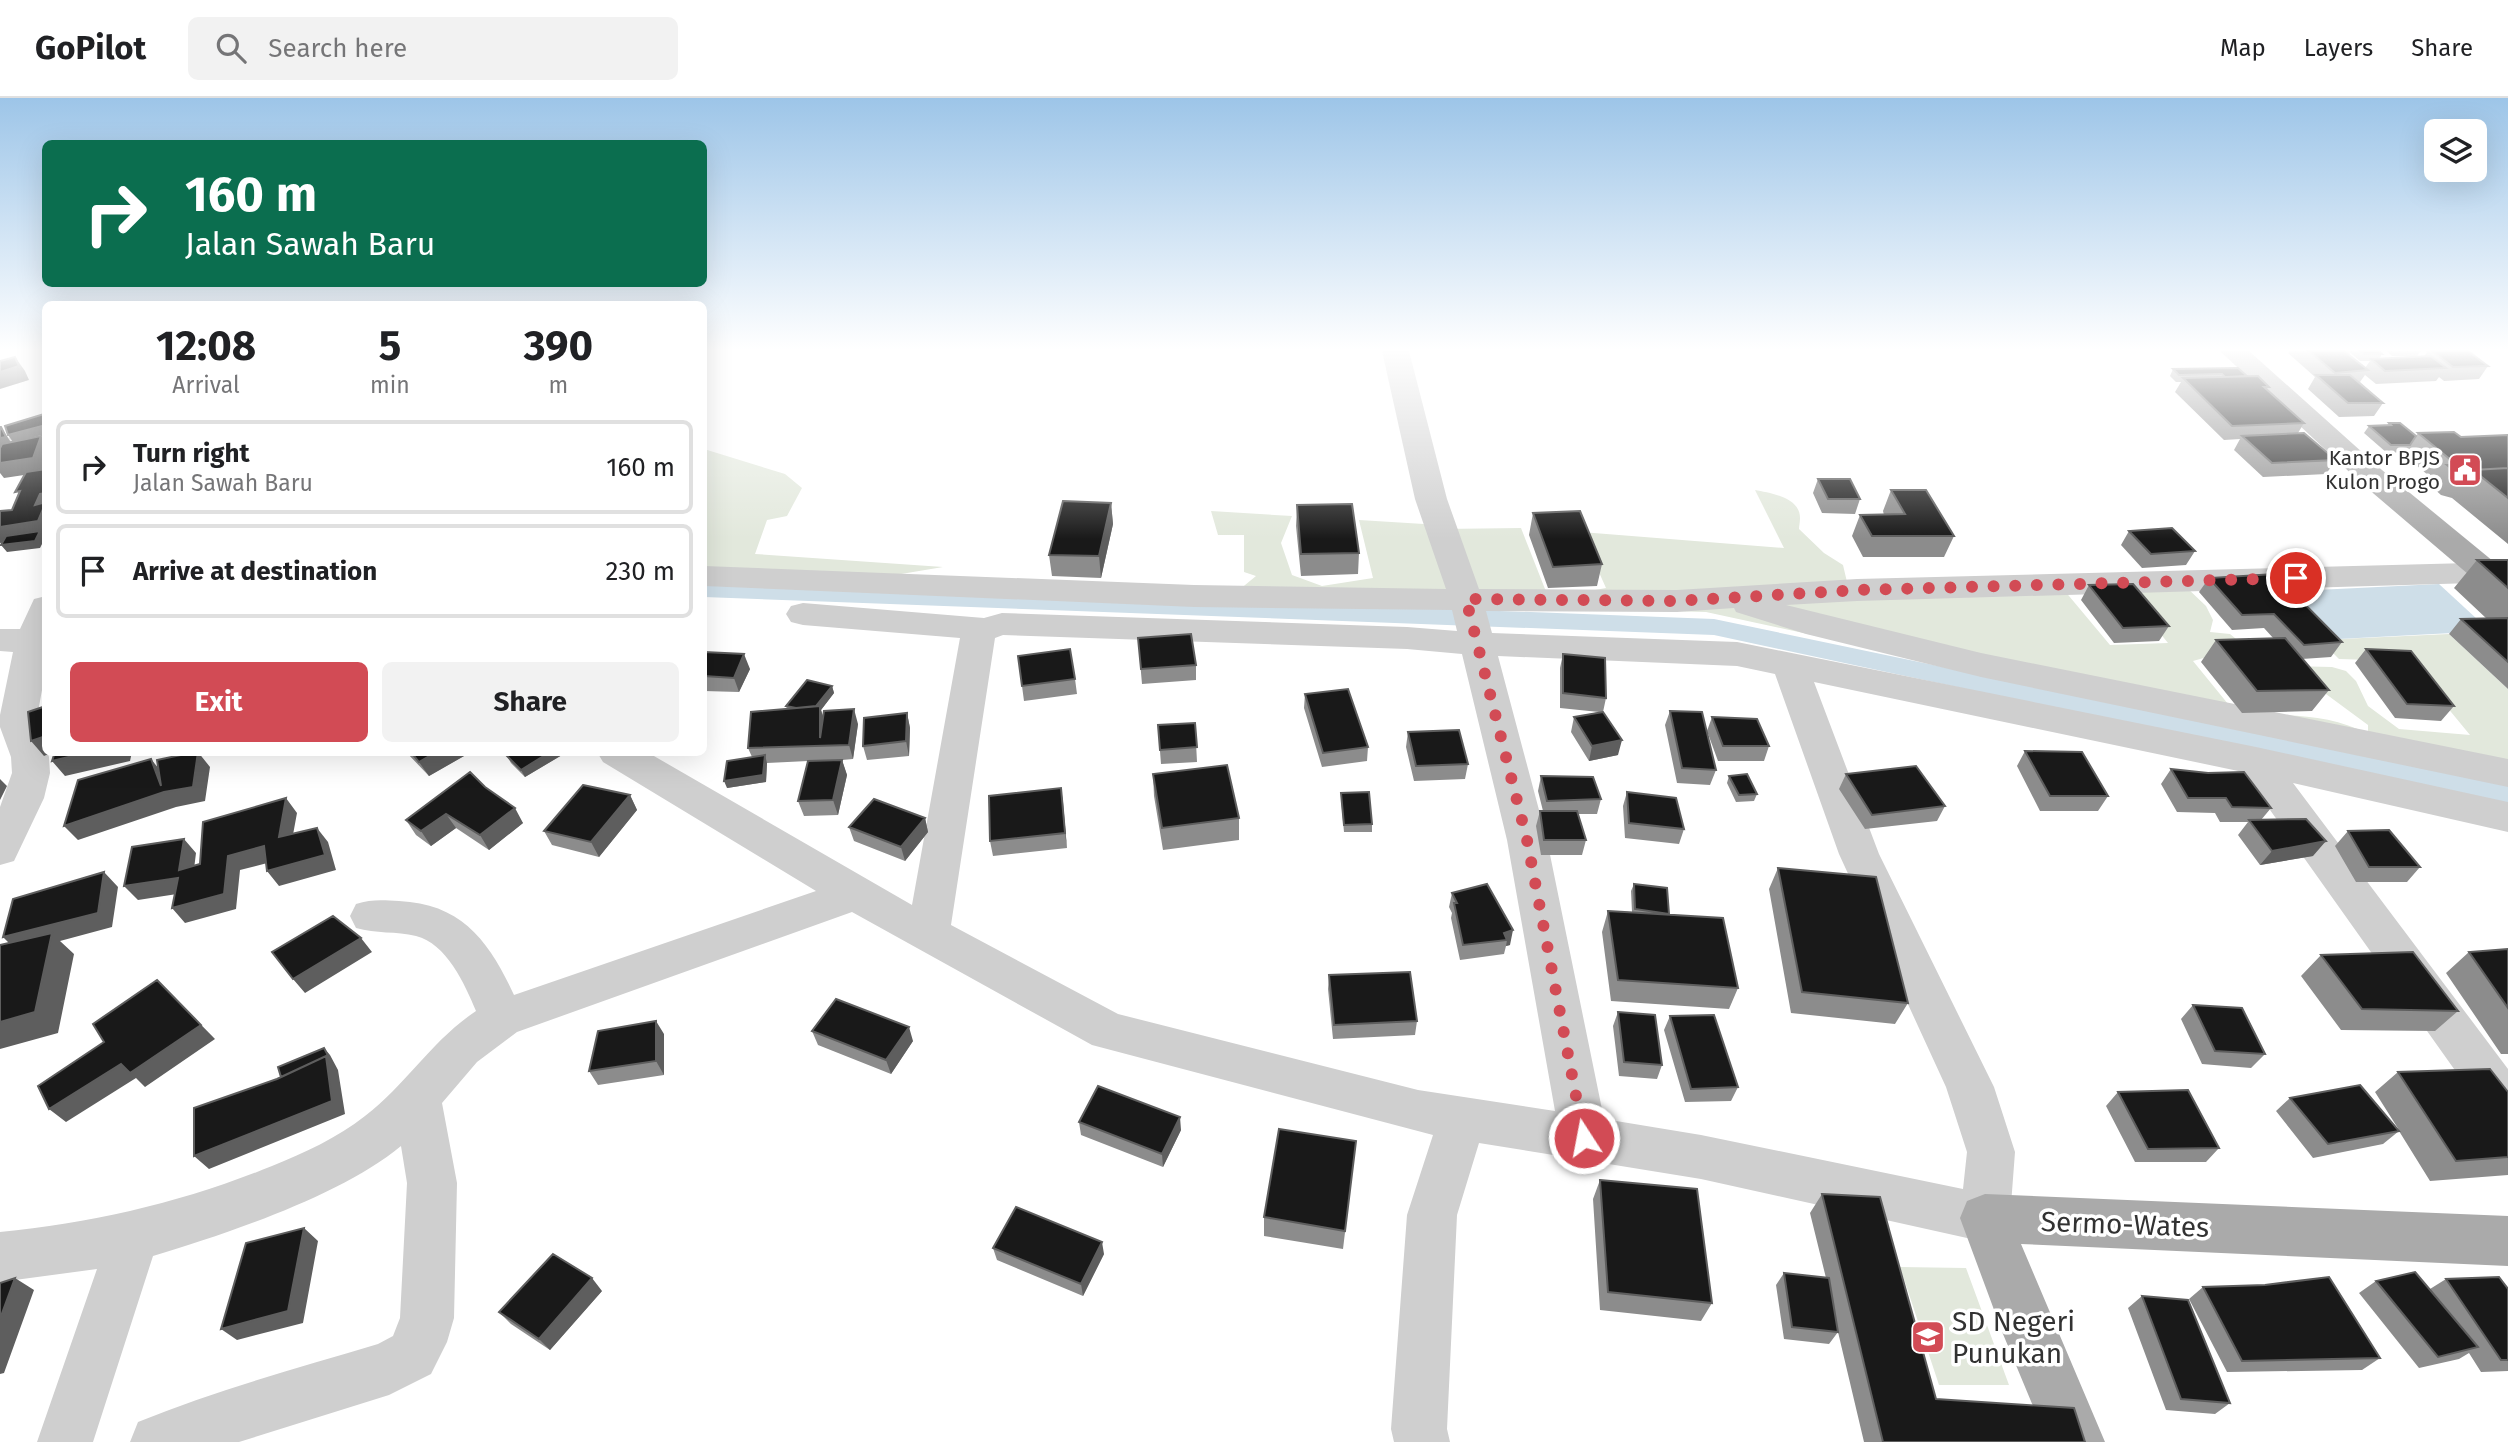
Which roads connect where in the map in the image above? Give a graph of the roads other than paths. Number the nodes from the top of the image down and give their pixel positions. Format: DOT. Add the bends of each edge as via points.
graph roads {
  1 [pos="1410,414"];
  2 [pos="2302,414"];
  3 [pos="42,437"];
  4 [pos="0,449"];
  5 [pos="707,576"];
  6 [pos="2501,580"];
  7 [pos="1729,598"];
  8 [pos="803,614"];
  9 [pos="1471,622"];
  10 [pos="984,629"];
  11 [pos="31,632"];
  12 [pos="1789,664"];
  13 [pos="1981,684"];
  14 [pos="2323,755"];
  15 [pos="623,756"];
  16 [pos="2256,761"];
  17 [pos="2508,772"];
  18 [pos="2508,817"];
  19 [pos="0,850"];
  20 [pos="855,894"];
  21 [pos="371,916"];
  22 [pos="928,935"];
  23 [pos="501,1018"];
  24 [pos="417,1096"];
  25 [pos="2508,1106"];
  26 [pos="1463,1118"];
  27 [pos="1584,1138"];
  28 [pos="1984,1218"];
  29 [pos="133,1238"];
  30 [pos="2508,1241"];
  31 [pos="0,1257"];
  32 [pos="65,1442"];
  33 [pos="158,1442"];
  34 [pos="1422,1442"];
  35 [pos="2077,1442"];
  1 -- 9 [label="street" via="1431,499"];
  2 -- 6 [label="main road" via="2371,476"];
  3 -- 4 [label="street"];
  5 -- 9 [label="street" via="1181,595"];
  6 -- 7 [label="street" via="1857,590"];
  7 -- 9 [label="street" via="1581,601"];
  7 -- 13 [label="street"];
  8 -- 10 [label="street"];
  9 -- 10 [label="street" via="1406,638 1017,623"];
  9 -- 12 [label="street"];
  9 -- 27 [label="street" via="1527,840"];
  10 -- 22 [label="street" via="978,636"];
  11 -- 19 [label="street" via="16,723 30,757 31,773"];
  12 -- 13 [label="street"];
  12 -- 28 [label="street" via="1859,854 1970,1087 1991,1152"];
  13 -- 14 [label="street"];
  13 -- 16 [label="street"];
  14 -- 16 [label="street"];
  14 -- 17 [label="street"];
  14 -- 18 [label="street"];
  15 -- 20 [label="street"];
  16 -- 25 [label="street"];
  20 -- 22 [label="street"];
  20 -- 23 [label="street"];
  21 -- 23 [label="street" via="429,922 459,942 488,985"];
  22 -- 26 [label="street" via="1108,1031 1418,1111"];
  23 -- 24 [label="street" via="456,1052"];
  24 -- 29 [label="street" via="392,1124 316,1171 234,1206"];
  24 -- 33 [label="street" via="432,1184 427,1318 412,1354 388,1368"];
  26 -- 27 [label="street"];
  26 -- 34 [label="street" via="1432,1215 1419,1429"];
  27 -- 28 [label="street" via="1701,1157"];
  28 -- 30 [label="main road, Sermo-Wates"];
  28 -- 35 [label="main road"];
  29 -- 31 [label="street" via="55,1253"];
  29 -- 32 [label="street"];
}
